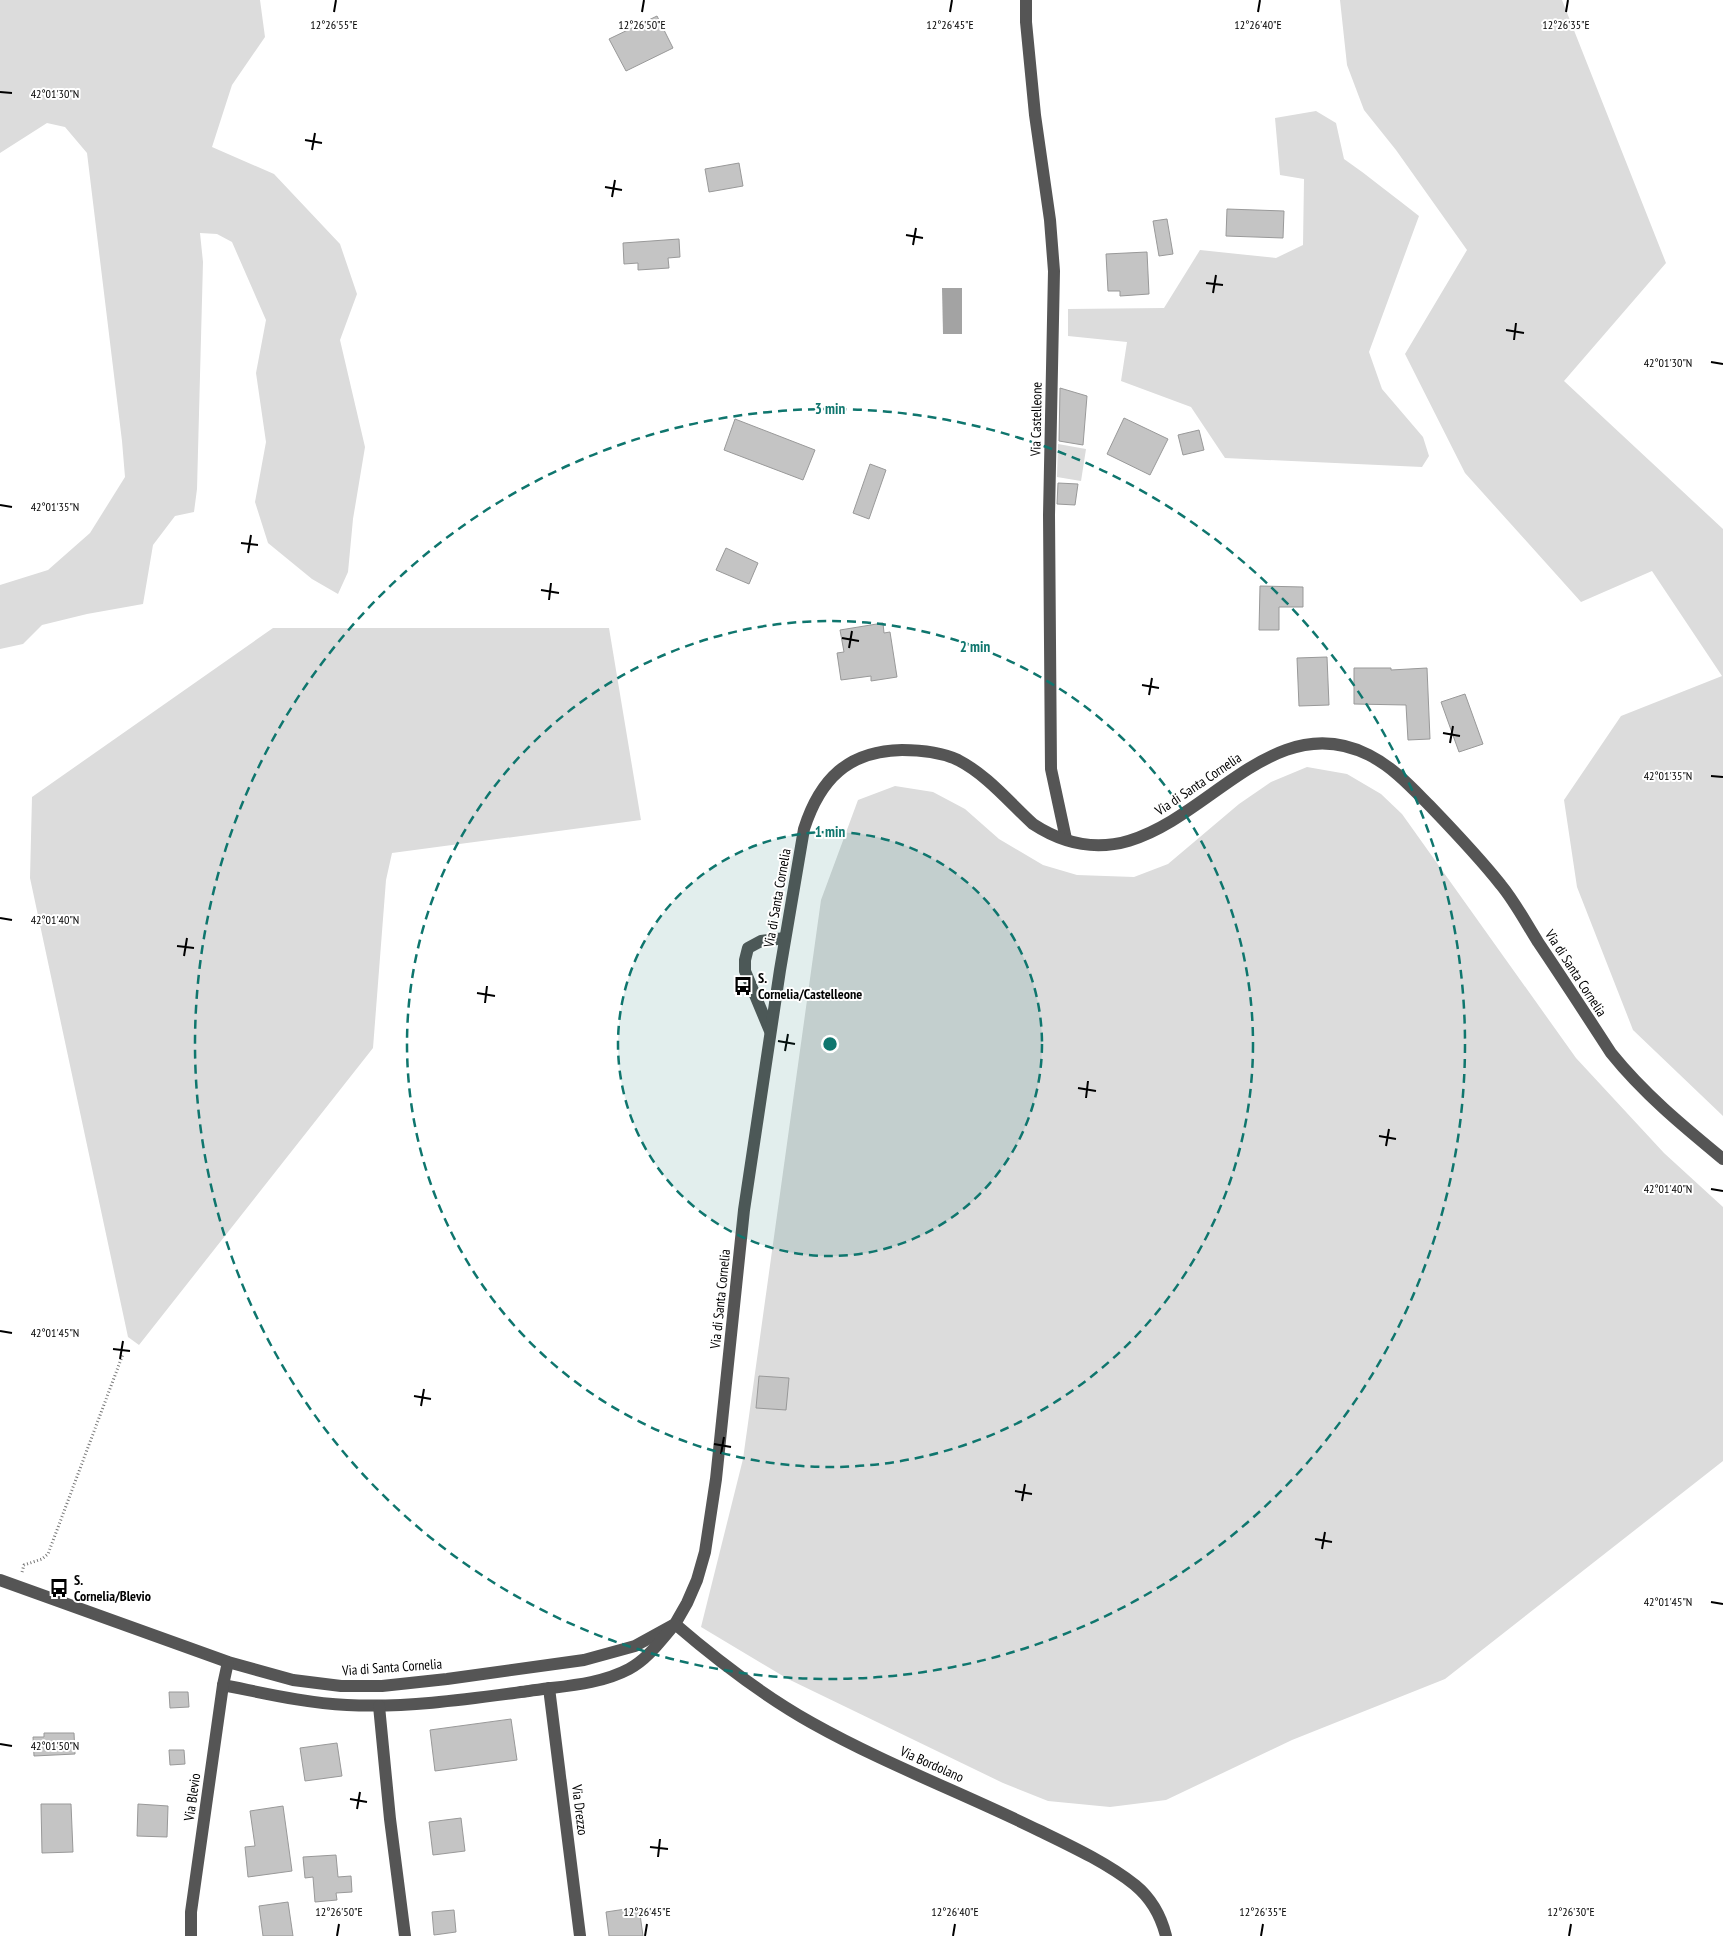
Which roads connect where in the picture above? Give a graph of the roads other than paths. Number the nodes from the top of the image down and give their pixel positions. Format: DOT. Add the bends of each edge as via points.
graph roads {
  1 [pos="1026,0"];
  2 [pos="1066,839"];
  3 [pos="785,938"];
  4 [pos="771,1032"];
  5 [pos="1723,1160"];
  6 [pos="0,1580"];
  7 [pos="674,1624"];
  8 [pos="228,1662"];
  9 [pos="223,1685"];
  10 [pos="549,1688"];
  11 [pos="380,1706"];
  12 [pos="191,1936"];
  13 [pos="405,1936"];
  14 [pos="580,1936"];
  15 [pos="1166,1936"];
  1 -- 2 [label="street, Via Castelleone" via="1035,115 1054,271 1050,515 1051,769"];
  2 -- 3 [label="street, Via di Santa Cornelia" via="1033,824 977,772 957,760 934,752 910,750 890,750 861,757 830,779 812,807 803,836"];
  2 -- 5 [label="street, Via di Santa Cornelia" via="1102,844 1142,836 1179,818 1247,769 1293,747 1309,743 1334,744 1370,755 1404,780 1502,886 1629,1076"];
  3 -- 4 [label="street, Via di Santa Cornelia"];
  3 -- 4 [label="street" via="761,941 748,948 745,960 745,971"];
  4 -- 7 [label="street, Via di Santa Cornelia" via="744,1210 716,1479 705,1552 697,1580"];
  6 -- 8 [label="street, Via di Santa Cornelia"];
  7 -- 8 [label="street, Via di Santa Cornelia" via="635,1646 584,1660 382,1686 309,1683"];
  7 -- 10 [label="street, Via di Santa Cornelia" via="649,1654 629,1669 589,1682"];
  7 -- 15 [label="street, Via Bordolano" via="751,1686 812,1723 1058,1840 1121,1875 1152,1902"];
  8 -- 9 [label="street, Via Blevio"];
  9 -- 11 [label="street, Via di Santa Cornelia" via="283,1697"];
  9 -- 12 [label="street, Via Blevio" via="191,1912"];
  10 -- 11 [label="street, Via di Santa Cornelia"];
  10 -- 14 [label="street, Via Drezzo"];
  11 -- 13 [label="street"];
}
